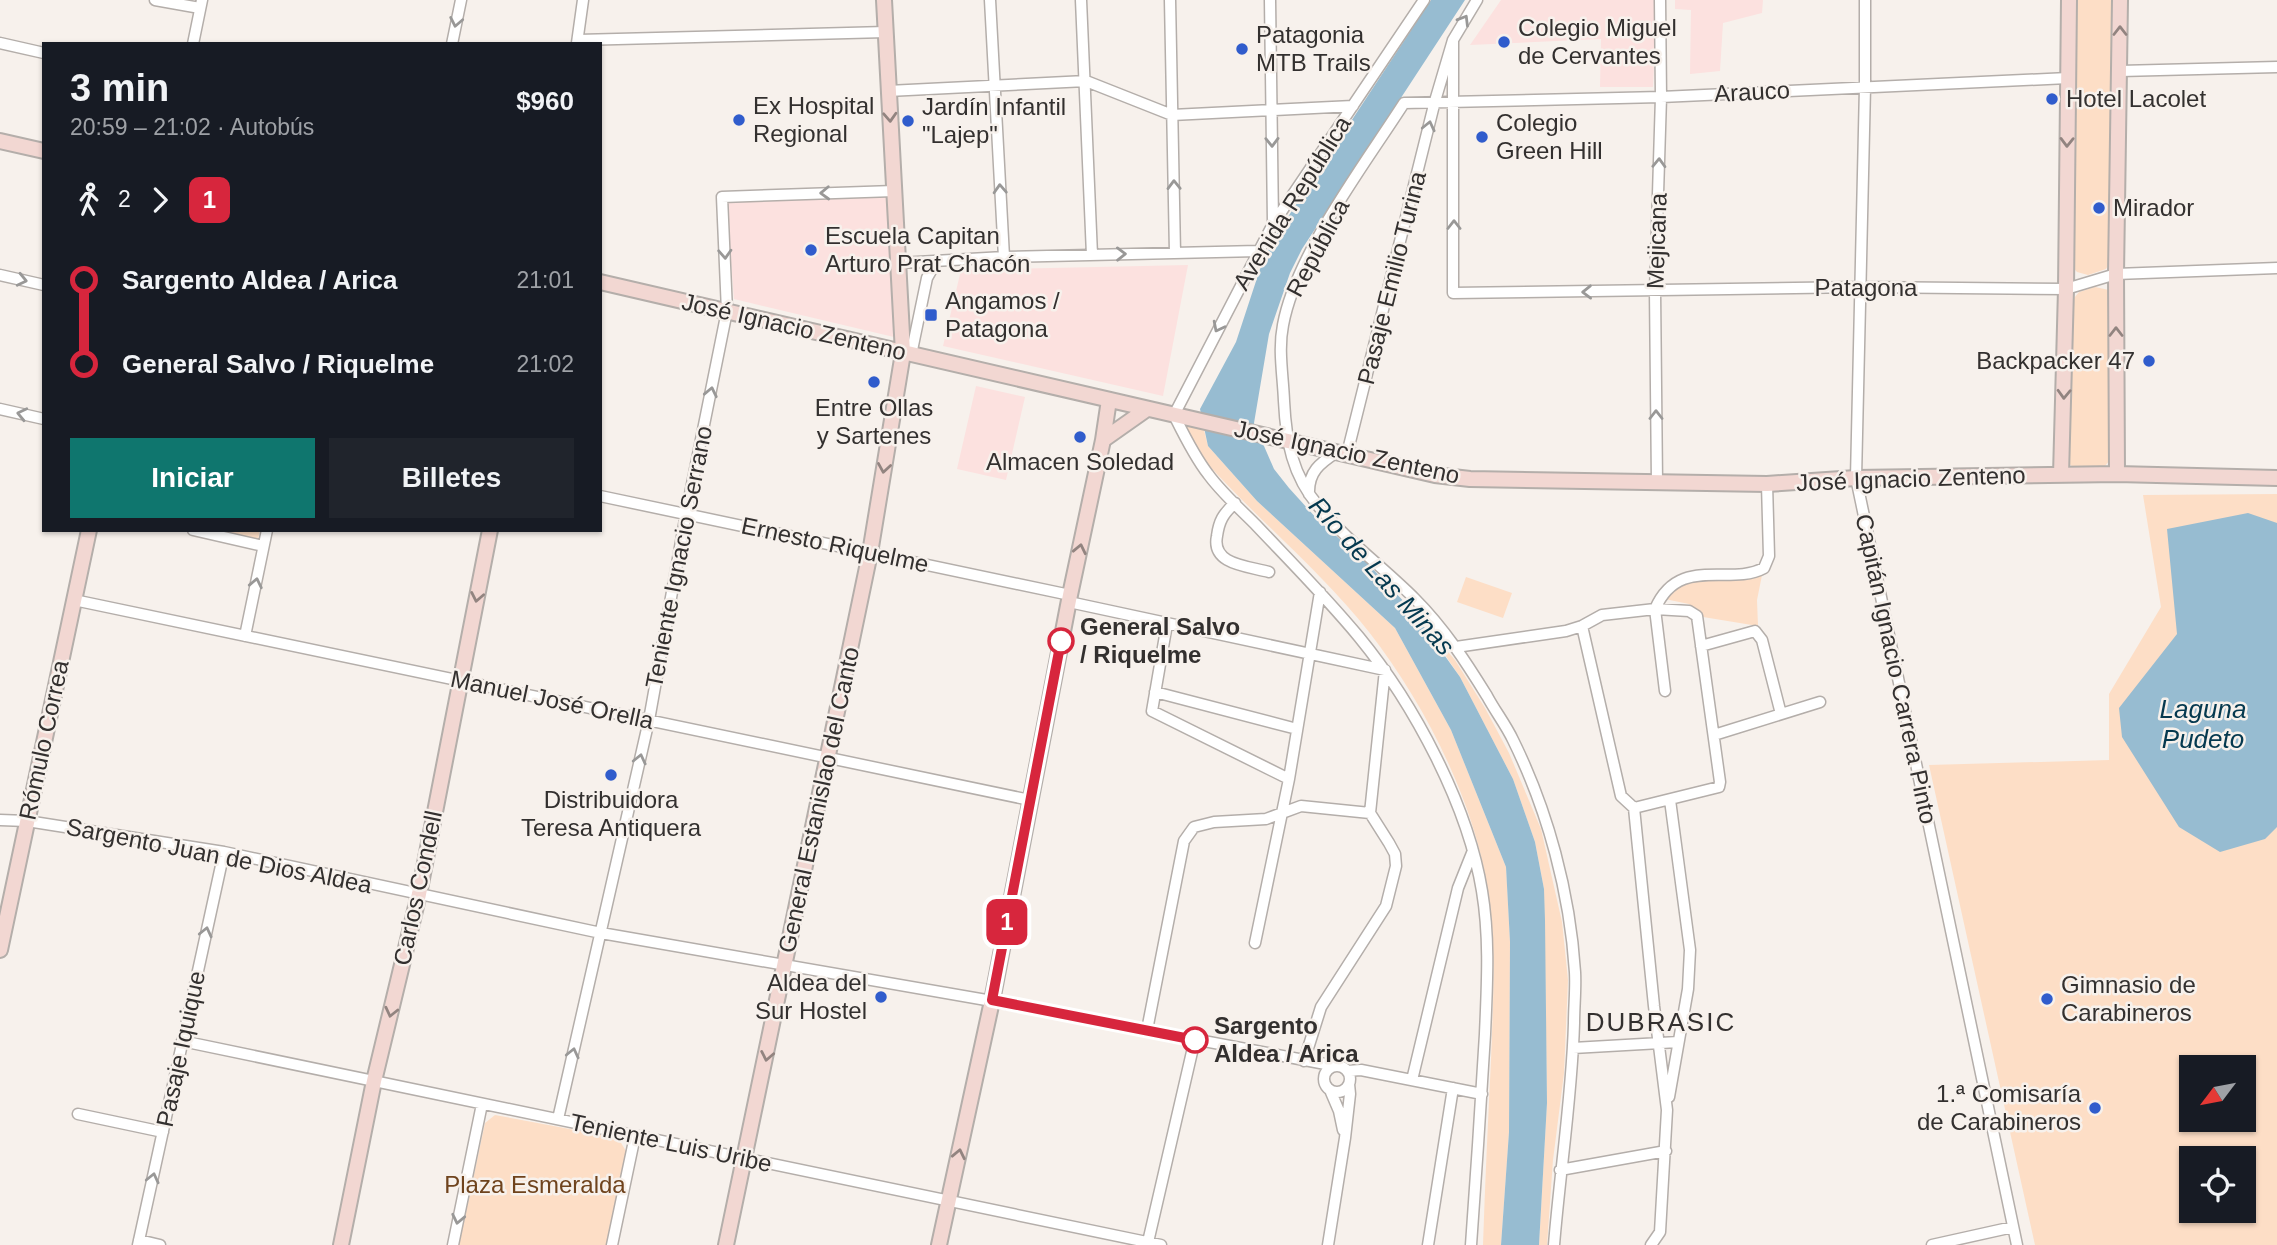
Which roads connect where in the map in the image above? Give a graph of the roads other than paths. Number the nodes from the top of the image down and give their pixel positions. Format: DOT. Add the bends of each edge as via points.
graph roads {
  1 [pos="155,0"];
  2 [pos="461,0"];
  3 [pos="583,0"];
  4 [pos="884,0"];
  5 [pos="990,0"];
  6 [pos="1081,0"];
  7 [pos="1170,0"];
  8 [pos="1270,0"];
  9 [pos="1424,0"];
  10 [pos="1477,0"];
  11 [pos="1660,0"];
  12 [pos="1865,0"];
  13 [pos="2068,0"];
  14 [pos="2120,0"];
  15 [pos="201,4"];
  16 [pos="886,32"];
  17 [pos="1453,40"];
  18 [pos="193,42"];
  19 [pos="452,42"];
  20 [pos="577,42"];
  21 [pos="0,43"];
  22 [pos="42,53"];
  23 [pos="2277,67"];
  24 [pos="2120,71"];
  25 [pos="2068,78"];
  26 [pos="1086,81"];
  27 [pos="994,86"];
  28 [pos="1865,87"];
  29 [pos="888,91"];
  30 [pos="1661,97"];
  31 [pos="1435,101"];
  32 [pos="1455,101"];
  33 [pos="1353,106"];
  34 [pos="1272,111"];
  35 [pos="1172,115"];
  36 [pos="0,141"];
  37 [pos="42,151"];
  38 [pos="894,191"];
  39 [pos="1273,224"];
  40 [pos="1258,251"];
  41 [pos="1175,253"];
  42 [pos="1092,255"];
  43 [pos="1003,257"];
  44 [pos="936,262"];
  45 [pos="899,263"];
  46 [pos="2277,268"];
  47 [pos="2116,274"];
  48 [pos="0,275"];
  49 [pos="602,282"];
  50 [pos="42,285"];
  51 [pos="1860,287"];
  52 [pos="2066,289"];
  53 [pos="1655,291"];
  54 [pos="727,312"];
  55 [pos="907,354"];
  56 [pos="1109,400"];
  57 [pos="0,409"];
  58 [pos="1147,409"];
  59 [pos="1181,416"];
  60 [pos="42,419"];
  61 [pos="1279,437"];
  62 [pos="1103,440"];
  63 [pos="1343,453"];
  64 [pos="2117,474"];
  65 [pos="2062,475"];
  66 [pos="1856,478"];
  67 [pos="2277,478"];
  68 [pos="1657,483"];
  69 [pos="1767,484"];
  70 [pos="1308,494"];
  71 [pos="602,496"];
  72 [pos="1235,503"];
  73 [pos="686,514"];
  74 [pos="89,532"];
  75 [pos="202,532"];
  76 [pos="266,532"];
  77 [pos="490,532"];
  78 [pos="263,546"];
  79 [pos="870,553"];
  80 [pos="1269,572"];
  81 [pos="1320,592"];
  82 [pos="1069,599"];
  83 [pos="74,600"];
  84 [pos="1656,609"];
  85 [pos="1167,624"];
  86 [pos="1582,626"];
  87 [pos="245,636"];
  88 [pos="1701,646"];
  89 [pos="1456,647"];
  90 [pos="1310,654"];
  91 [pos="1385,670"];
  92 [pos="461,681"];
  93 [pos="1665,691"];
  94 [pos="1155,692"];
  95 [pos="1819,702"];
  96 [pos="1781,714"];
  97 [pos="649,720"];
  98 [pos="1297,729"];
  99 [pos="1714,735"];
  100 [pos="828,758"];
  101 [pos="1289,779"];
  102 [pos="1030,800"];
  103 [pos="1670,800"];
  104 [pos="1634,808"];
  105 [pos="1283,812"];
  106 [pos="1370,813"];
  107 [pos="0,820"];
  108 [pos="27,821"];
  109 [pos="224,852"];
  110 [pos="1473,852"];
  111 [pos="419,894"];
  112 [pos="601,933"];
  113 [pos="1255,943"];
  114 [pos="0,950"];
  115 [pos="785,965"];
  116 [pos="992,1000"];
  117 [pos="1147,1030"];
  118 [pos="1195,1040"];
  119 [pos="182,1041"];
  120 [pos="1678,1042"];
  121 [pos="1658,1043"];
  122 [pos="1573,1048"];
  123 [pos="1304,1061"];
  124 [pos="1336,1066"];
  125 [pos="1348,1071"];
  126 [pos="1412,1080"];
  127 [pos="374,1081"];
  128 [pos="1349,1084"];
  129 [pos="1327,1086"];
  130 [pos="1453,1088"];
  131 [pos="1482,1094"];
  132 [pos="482,1104"];
  133 [pos="1667,1110"];
  134 [pos="78,1114"];
  135 [pos="558,1119"];
  136 [pos="163,1132"];
  137 [pos="635,1136"];
  138 [pos="1345,1138"];
  139 [pos="1666,1151"];
  140 [pos="746,1158"];
  141 [pos="1560,1170"];
  142 [pos="949,1201"];
  143 [pos="2013,1227"];
  144 [pos="1148,1242"];
  145 [pos="138,1243"];
  146 [pos="160,1245"];
  147 [pos="341,1245"];
  148 [pos="453,1245"];
  149 [pos="612,1245"];
  150 [pos="726,1245"];
  151 [pos="939,1245"];
  152 [pos="1161,1245"];
  153 [pos="1328,1245"];
  154 [pos="1428,1245"];
  155 [pos="1471,1245"];
  156 [pos="1554,1245"];
  157 [pos="1651,1245"];
  158 [pos="1932,1245"];
  159 [pos="2017,1245"];
  1 -- 15 [label="street"];
  2 -- 19 [label="street, one-way"];
  3 -- 20 [label="street"];
  4 -- 16 [label="street, General Estanislao del Canto"];
  5 -- 27 [label="street"];
  6 -- 26 [label="street"];
  7 -- 35 [label="street"];
  8 -- 34 [label="street"];
  9 -- 33 [label="street, Avenida República"];
  17 -- 10 [label="street, one-way"];
  11 -- 30 [label="street, Mejicana"];
  12 -- 28 [label="street, Capitán Ignacio Carrera Pinto"];
  13 -- 25 [label="street"];
  24 -- 14 [label="street, one-way"];
  15 -- 18 [label="street"];
  16 -- 20 [label="street"];
  16 -- 29 [label="street, General Estanislao del Canto"];
  17 -- 31 [label="street, Pasaje Emilio Turina"];
  17 -- 32 [label="street"];
  21 -- 22 [label="street"];
  23 -- 24 [label="street"];
  24 -- 47 [label="street"];
  25 -- 28 [label="street, Arauco"];
  25 -- 52 [label="street, one-way"];
  26 -- 27 [label="street"];
  26 -- 35 [label="street"];
  26 -- 42 [label="street"];
  27 -- 29 [label="street"];
  43 -- 27 [label="street, one-way"];
  28 -- 30 [label="street, Arauco"];
  28 -- 51 [label="street, Capitán Ignacio Carrera Pinto"];
  29 -- 38 [label="street, General Estanislao del Canto, one-way"];
  30 -- 32 [label="street, Arauco"];
  53 -- 30 [label="street, Mejicana, one-way"];
  31 -- 32 [label="street, Arauco"];
  31 -- 61 [label="street, República" via="1404,103 1321,232 1292,291 1280,353"];
  63 -- 31 [label="street, Pasaje Emilio Turina, one-way"];
  53 -- 32 [label="street, Patagona, one-way" via="1453,293"];
  33 -- 34 [label="street"];
  33 -- 39 [label="street, Avenida República"];
  34 -- 35 [label="street"];
  34 -- 39 [label="street, one-way"];
  41 -- 35 [label="street, one-way"];
  36 -- 37 [label="street"];
  38 -- 45 [label="street, General Estanislao del Canto"];
  38 -- 54 [label="street, Teniente Ignacio Serrano, one-way" via="722,197"];
  39 -- 40 [label="street, Avenida República"];
  40 -- 41 [label="street"];
  40 -- 59 [label="street, Avenida República, one-way"];
  42 -- 41 [label="street, one-way"];
  42 -- 43 [label="street"];
  43 -- 44 [label="street"];
  44 -- 45 [label="street"];
  44 -- 55 [label="street" via="927,278"];
  45 -- 55 [label="street, General Estanislao del Canto"];
  46 -- 47 [label="street, Patagona"];
  47 -- 52 [label="street, Patagona"];
  64 -- 47 [label="street, one-way"];
  48 -- 50 [label="street, one-way"];
  49 -- 54 [label="street, José Ignacio Zenteno"];
  51 -- 52 [label="street, Patagona"];
  51 -- 53 [label="street, Patagona"];
  51 -- 66 [label="street, Capitán Ignacio Carrera Pinto"];
  52 -- 65 [label="street, one-way"];
  68 -- 53 [label="street, Mejicana, one-way"];
  54 -- 55 [label="street, José Ignacio Zenteno"];
  73 -- 54 [label="street, Teniente Ignacio Serrano, one-way"];
  55 -- 56 [label="street, José Ignacio Zenteno"];
  55 -- 79 [label="street, General Estanislao del Canto, one-way"];
  56 -- 58 [label="street, José Ignacio Zenteno"];
  56 -- 62 [label="street"];
  60 -- 57 [label="street, one-way"];
  58 -- 59 [label="street, José Ignacio Zenteno"];
  58 -- 62 [label="street"];
  59 -- 61 [label="street, José Ignacio Zenteno"];
  59 -- 72 [label="street" via="1192,450"];
  61 -- 63 [label="street, José Ignacio Zenteno"];
  61 -- 70 [label="street"];
  82 -- 62 [label="street, one-way"];
  63 -- 68 [label="street, José Ignacio Zenteno" via="1471,479"];
  63 -- 70 [label="street" via="1318,464 1308,482"];
  64 -- 65 [label="street, José Ignacio Zenteno"];
  64 -- 67 [label="street, José Ignacio Zenteno"];
  65 -- 66 [label="street, José Ignacio Zenteno"];
  66 -- 69 [label="street, José Ignacio Zenteno"];
  66 -- 143 [label="street, Capitán Ignacio Carrera Pinto"];
  68 -- 69 [label="street, José Ignacio Zenteno"];
  69 -- 84 [label="street" via="1769,556 1763,568 1690,577 1660,598"];
  70 -- 89 [label="street" via="1418,602"];
  71 -- 73 [label="street, Ernesto Riquelme"];
  72 -- 80 [label="street" via="1221,516 1217,551 1223,560"];
  72 -- 81 [label="street"];
  73 -- 79 [label="street, Ernesto Riquelme"];
  73 -- 97 [label="street, Teniente Ignacio Serrano"];
  74 -- 83 [label="street, Rómulo Correa"];
  75 -- 78 [label="street"];
  76 -- 78 [label="street"];
  77 -- 92 [label="street, Carlos Condell, one-way"];
  87 -- 78 [label="street, one-way"];
  79 -- 82 [label="street, Ernesto Riquelme"];
  79 -- 100 [label="street, General Estanislao del Canto"];
  81 -- 90 [label="street"];
  81 -- 91 [label="street"];
  82 -- 85 [label="street, Ernesto Riquelme"];
  82 -- 102 [label="street"];
  83 -- 87 [label="street, Manuel José Orella"];
  83 -- 108 [label="street, Rómulo Correa"];
  84 -- 86 [label="street" via="1602,615"];
  84 -- 88 [label="street" via="1689,611 1696,616"];
  84 -- 93 [label="street"];
  85 -- 90 [label="street, Ernesto Riquelme"];
  85 -- 94 [label="street"];
  86 -- 89 [label="street"];
  86 -- 104 [label="street" via="1621,796"];
  87 -- 92 [label="street, Manuel José Orella"];
  88 -- 96 [label="street" via="1755,631 1759,634"];
  88 -- 99 [label="street"];
  89 -- 122 [label="street" via="1513,739 1558,862 1575,974"];
  90 -- 91 [label="street, Ernesto Riquelme"];
  90 -- 98 [label="street"];
  91 -- 106 [label="street"];
  91 -- 110 [label="street" via="1448,782"];
  92 -- 97 [label="street, Manuel José Orella"];
  92 -- 111 [label="street, Carlos Condell"];
  94 -- 98 [label="street"];
  94 -- 101 [label="street" via="1152,711"];
  95 -- 96 [label="street"];
  96 -- 99 [label="street"];
  97 -- 100 [label="street, Manuel José Orella"];
  112 -- 97 [label="street, Teniente Ignacio Serrano, one-way"];
  98 -- 101 [label="street"];
  99 -- 103 [label="street" via="1719,787"];
  100 -- 102 [label="street, Manuel José Orella"];
  100 -- 115 [label="street, General Estanislao del Canto"];
  101 -- 105 [label="street"];
  102 -- 116 [label="street"];
  103 -- 104 [label="street"];
  103 -- 120 [label="street" via="1690,950"];
  104 -- 121 [label="street"];
  105 -- 106 [label="street" via="1301,806"];
  105 -- 113 [label="street"];
  105 -- 117 [label="street" via="1266,819 1194,827 1184,841"];
  106 -- 123 [label="street" via="1395,854 1386,906 1321,1007"];
  107 -- 108 [label="street, Sargento Juan de Dios Aldea"];
  108 -- 109 [label="street, Sargento Juan de Dios Aldea"];
  108 -- 114 [label="street, Rómulo Correa"];
  109 -- 111 [label="street, Sargento Juan de Dios Aldea"];
  119 -- 109 [label="street, Pasaje Iquique, one-way"];
  110 -- 126 [label="street" via="1458,888"];
  110 -- 131 [label="street" via="1487,929"];
  111 -- 112 [label="street, Sargento Juan de Dios Aldea"];
  111 -- 127 [label="street, Carlos Condell, one-way"];
  112 -- 115 [label="street, Sargento Juan de Dios Aldea"];
  135 -- 112 [label="street, Teniente Ignacio Serrano, one-way"];
  115 -- 116 [label="street, Sargento Juan de Dios Aldea"];
  115 -- 140 [label="street, General Estanislao del Canto, one-way"];
  116 -- 117 [label="street, Sargento Juan de Dios Aldea"];
  142 -- 116 [label="street, one-way"];
  117 -- 118 [label="street, Sargento Juan de Dios Aldea"];
  118 -- 123 [label="street, Sargento Juan de Dios Aldea"];
  118 -- 144 [label="street"];
  119 -- 127 [label="street, Teniente Luis Uribe"];
  119 -- 136 [label="street, Pasaje Iquique"];
  120 -- 121 [label="street"];
  120 -- 133 [label="street"];
  121 -- 122 [label="street"];
  121 -- 133 [label="street"];
  122 -- 141 [label="street"];
  123 -- 124 [label="street, Sargento Juan de Dios Aldea"];
  123 -- 129 [label="street"];
  124 -- 125 [label="street"];
  124 -- 129 [label="street" via="1328,1070"];
  125 -- 126 [label="street"];
  125 -- 128 [label="street"];
  126 -- 130 [label="street"];
  127 -- 132 [label="street, Teniente Luis Uribe"];
  127 -- 147 [label="street, Carlos Condell"];
  128 -- 129 [label="street" via="1343,1090"];
  128 -- 138 [label="street"];
  129 -- 138 [label="street"];
  130 -- 131 [label="street"];
  130 -- 154 [label="street"];
  131 -- 155 [label="street"];
  132 -- 135 [label="street, Teniente Luis Uribe"];
  132 -- 148 [label="street, one-way"];
  133 -- 139 [label="street"];
  134 -- 136 [label="street"];
  135 -- 137 [label="street, Teniente Luis Uribe"];
  145 -- 136 [label="street, Pasaje Iquique, one-way"];
  137 -- 140 [label="street, Teniente Luis Uribe"];
  137 -- 149 [label="street"];
  138 -- 153 [label="street"];
  139 -- 141 [label="street"];
  139 -- 157 [label="street" via="1660,1233"];
  140 -- 142 [label="street, Teniente Luis Uribe"];
  140 -- 150 [label="street, General Estanislao del Canto"];
  141 -- 156 [label="street"];
  142 -- 144 [label="street, Teniente Luis Uribe"];
  142 -- 151 [label="street"];
  143 -- 158 [label="street"];
  143 -- 159 [label="street, Capitán Ignacio Carrera Pinto"];
  144 -- 152 [label="street, Teniente Luis Uribe"];
  145 -- 146 [label="street"];
}
